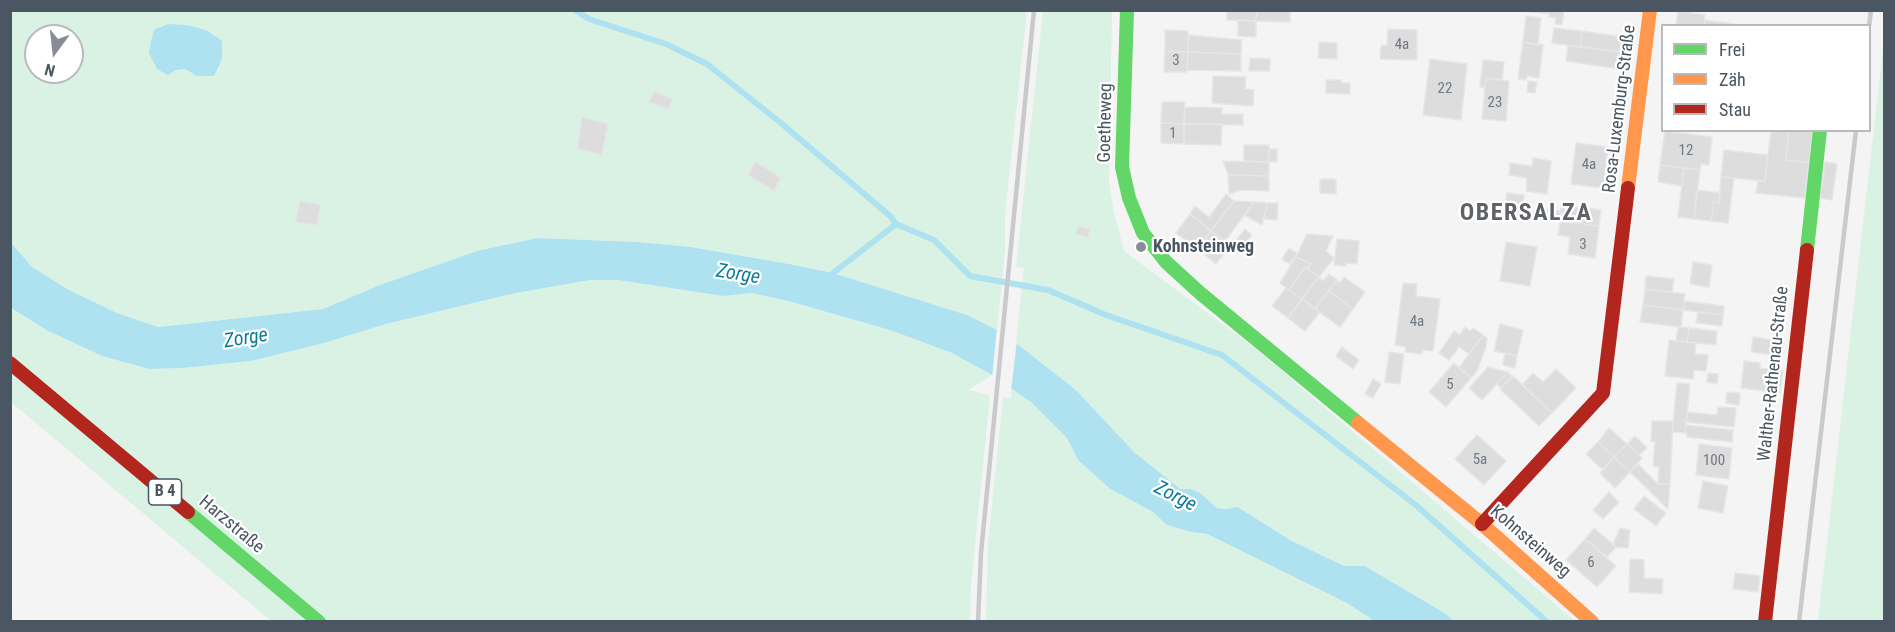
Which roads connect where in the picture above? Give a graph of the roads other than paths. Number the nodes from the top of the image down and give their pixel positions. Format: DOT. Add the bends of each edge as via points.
graph roads {
  1 [pos="1127,10"];
  2 [pos="1650,10"];
  3 [pos="1820,132"];
  4 [pos="1143,233"];
  5 [pos="10,363"];
  6 [pos="1482,524"];
  7 [pos="319,621"];
  8 [pos="1592,621"];
  9 [pos="1764,621"];
  1 -- 4 [label="street, Goetheweg" via="1122,167"];
  2 -- 6 [label="street, Rosa-Luxemburg-Straße" via="1603,393"];
  3 -- 9 [label="street, Walther-Rathenau-Straße"];
  4 -- 6 [label="street, Kohnsteinweg" via="1166,262 1200,293"];
  5 -- 7 [label="street, Harzstraße / B 4"];
  6 -- 8 [label="street, Kohnsteinweg"];
}
